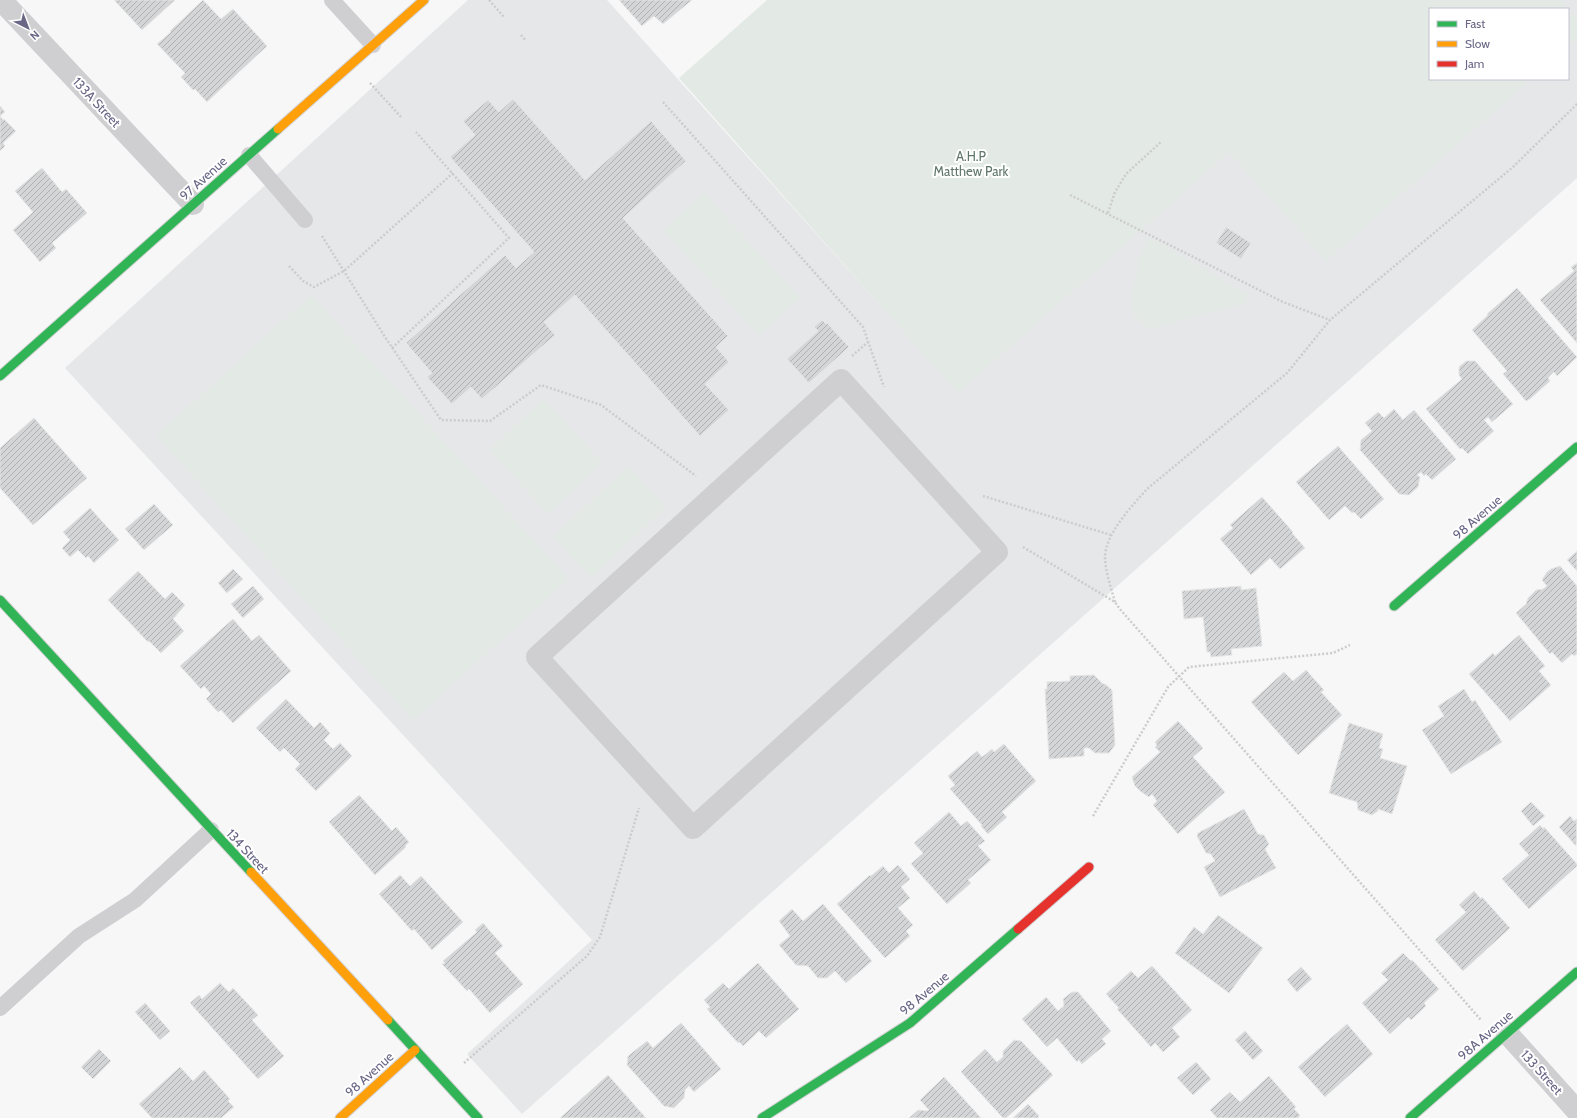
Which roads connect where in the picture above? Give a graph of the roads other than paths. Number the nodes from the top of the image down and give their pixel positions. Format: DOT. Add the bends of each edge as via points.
graph roads {
  1 [pos="1,0"];
  2 [pos="332,0"];
  3 [pos="424,0"];
  4 [pos="373,45"];
  5 [pos="249,155"];
  6 [pos="193,204"];
  7 [pos="305,220"];
  8 [pos="0,376"];
  9 [pos="1577,447"];
  10 [pos="0,600"];
  11 [pos="1394,606"];
  12 [pos="648,779"];
  13 [pos="211,830"];
  14 [pos="1089,868"];
  15 [pos="1577,972"];
  16 [pos="0,1008"];
  17 [pos="1507,1033"];
  18 [pos="415,1050"];
  19 [pos="1577,1111"];
  20 [pos="340,1118"];
  21 [pos="478,1118"];
  22 [pos="762,1118"];
  23 [pos="1410,1118"];
  1 -- 6 [label="street, 133A Street"];
  2 -- 4 [label="lane"];
  3 -- 4 [label="street, 97 Avenue"];
  4 -- 5 [label="street, 97 Avenue"];
  5 -- 6 [label="street, 97 Avenue"];
  5 -- 7 [label="lane"];
  6 -- 8 [label="street, 97 Avenue"];
  9 -- 11 [label="street, 98 Avenue"];
  10 -- 13 [label="street, 134 Street"];
  12 -- 12 [label="street" via="693,828 997,552 841,380 537,657"];
  13 -- 16 [label="lane" via="135,900 79,936"];
  13 -- 18 [label="street, 134 Street"];
  14 -- 22 [label="street, 98 Avenue" via="910,1023"];
  15 -- 17 [label="street, 98A Avenue"];
  17 -- 19 [label="street, 133 Street"];
  17 -- 23 [label="street, 98A Avenue"];
  18 -- 20 [label="street, 98 Avenue"];
  18 -- 21 [label="street, 134 Street"];
}
